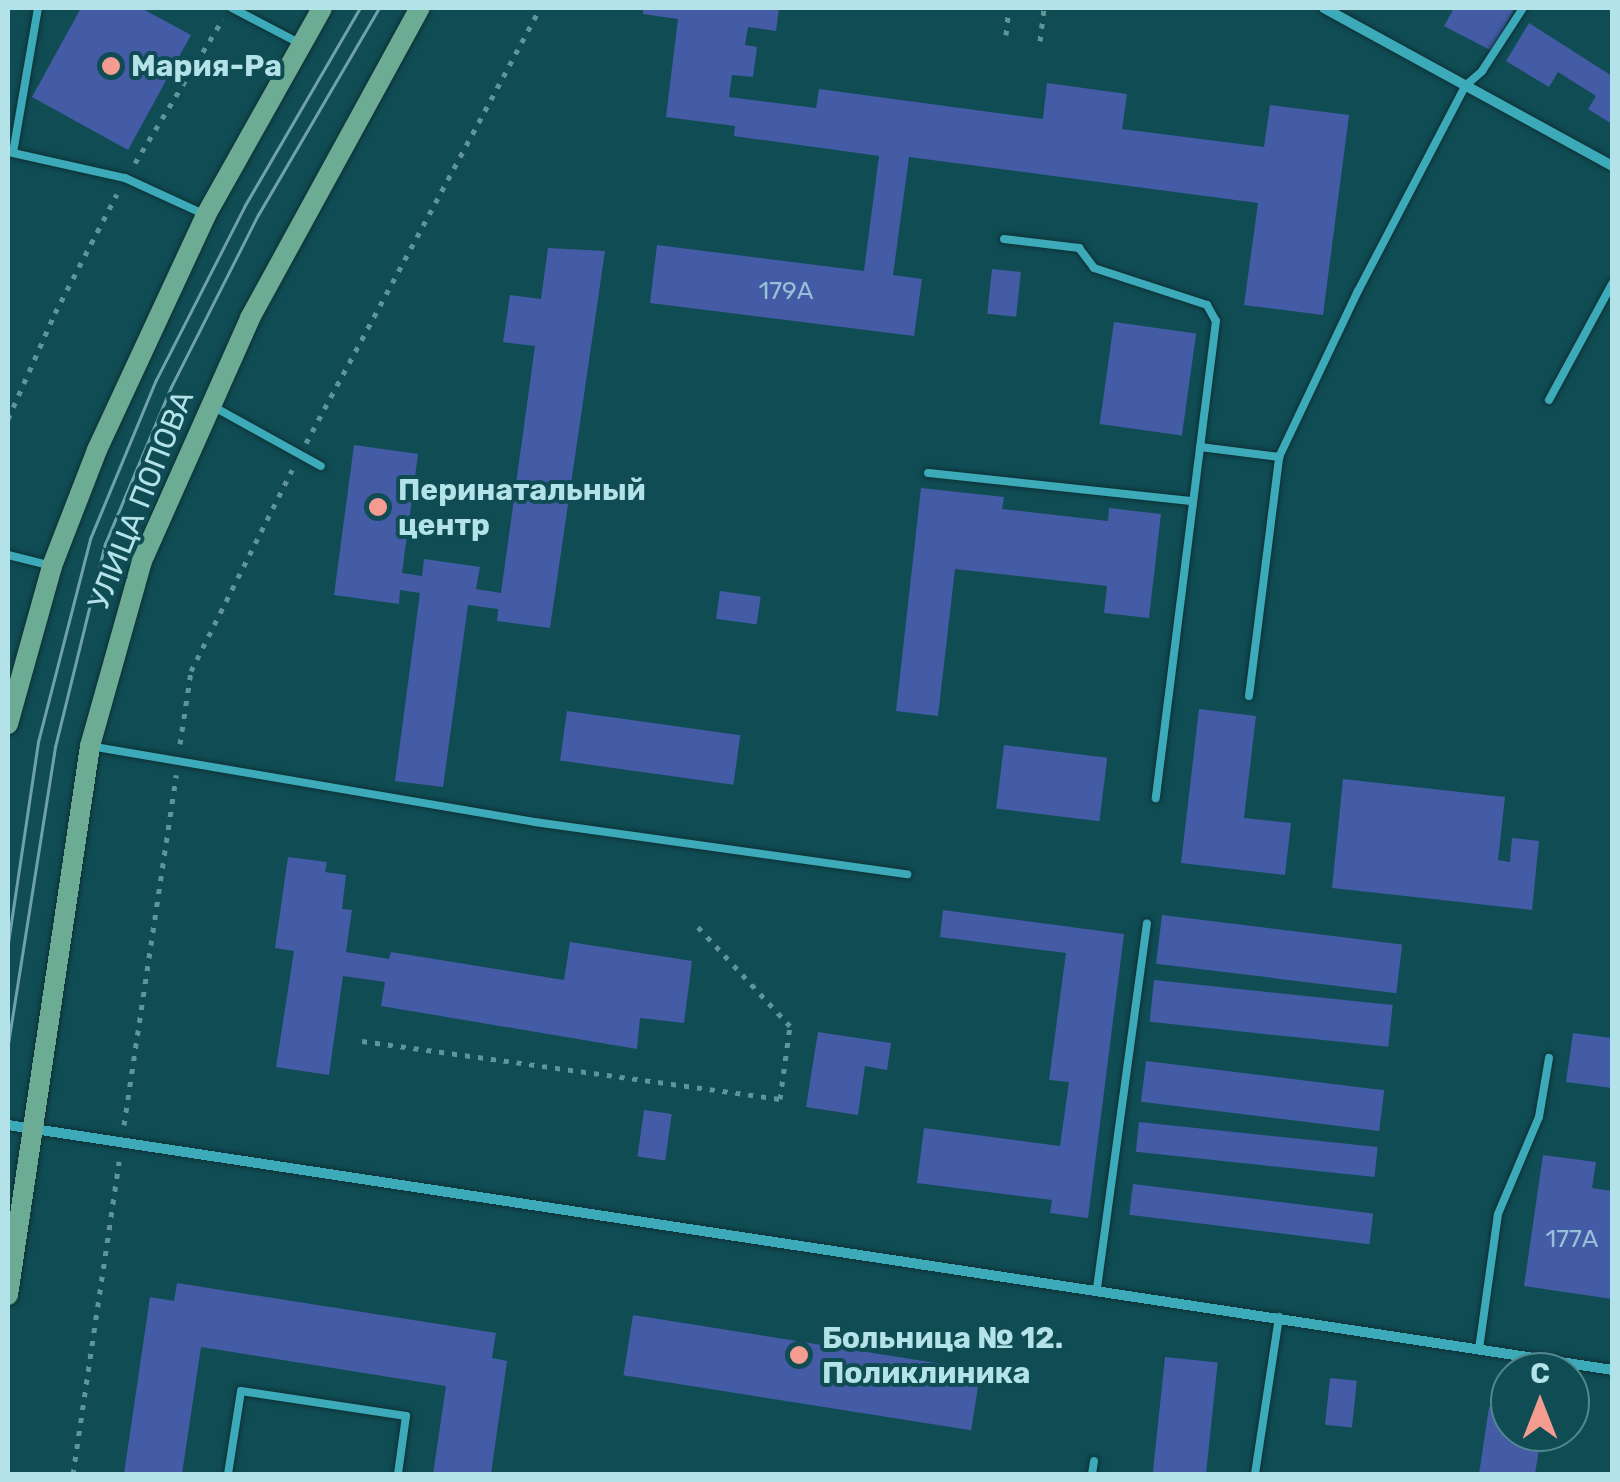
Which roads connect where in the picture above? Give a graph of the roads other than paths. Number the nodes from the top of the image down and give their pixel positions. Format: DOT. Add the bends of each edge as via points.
graph roads {
  1 [pos="38,8"];
  2 [pos="231,8"];
  3 [pos="322,8"];
  4 [pos="420,8"];
  5 [pos="1324,8"];
  6 [pos="1523,8"];
  7 [pos="301,44"];
  8 [pos="1466,86"];
  9 [pos="1612,166"];
  10 [pos="206,214"];
  11 [pos="1004,239"];
  12 [pos="1612,284"];
  13 [pos="1548,400"];
  14 [pos="210,405"];
  15 [pos="1200,447"];
  16 [pos="1280,457"];
  17 [pos="321,466"];
  18 [pos="928,473"];
  19 [pos="1192,501"];
  20 [pos="8,555"];
  21 [pos="52,566"];
  22 [pos="1250,696"];
  23 [pos="8,724"];
  24 [pos="90,746"];
  25 [pos="1156,798"];
  26 [pos="907,874"];
  27 [pos="1147,923"];
  28 [pos="1549,1058"];
  29 [pos="8,1125"];
  30 [pos="32,1129"];
  31 [pos="1096,1288"];
  32 [pos="8,1295"];
  33 [pos="1279,1318"];
  34 [pos="1479,1350"];
  35 [pos="1612,1370"];
  36 [pos="1094,1460"];
  37 [pos="228,1474"];
  38 [pos="398,1474"];
  39 [pos="1092,1474"];
  40 [pos="1255,1474"];
  1 -- 10 [label="lane" via="12,153 125,178"];
  2 -- 7 [label="lane"];
  3 -- 7 [label="main road, УЛИЦА ПОПОВА"];
  4 -- 14 [label="main road, УЛИЦА ПОПОВА" via="311,200"];
  5 -- 8 [label="street"];
  6 -- 8 [label="lane"];
  7 -- 10 [label="main road, УЛИЦА ПОПОВА"];
  8 -- 9 [label="street"];
  8 -- 16 [label="lane"];
  10 -- 21 [label="main road, УЛИЦА ПОПОВА" via="97,450"];
  11 -- 15 [label="lane" via="1079,248 1094,268 1207,305 1216,321"];
  12 -- 13 [label="lane"];
  14 -- 17 [label="lane"];
  14 -- 24 [label="main road, УЛИЦА ПОПОВА" via="142,561"];
  15 -- 16 [label="lane"];
  15 -- 19 [label="lane"];
  16 -- 22 [label="lane"];
  18 -- 19 [label="lane"];
  19 -- 25 [label="lane"];
  20 -- 21 [label="lane"];
  21 -- 23 [label="main road, УЛИЦА ПОПОВА"];
  24 -- 26 [label="lane" via="535,822"];
  24 -- 30 [label="main road, УЛИЦА ПОПОВА"];
  27 -- 31 [label="lane"];
  28 -- 34 [label="lane" via="1539,1117 1498,1214"];
  29 -- 30 [label="street"];
  30 -- 31 [label="street"];
  30 -- 32 [label="main road, УЛИЦА ПОПОВА"];
  31 -- 33 [label="street"];
  33 -- 34 [label="street"];
  33 -- 40 [label="lane"];
  34 -- 35 [label="street"];
  36 -- 39 [label="lane"];
  37 -- 38 [label="lane" via="241,1391 406,1416"];
}
